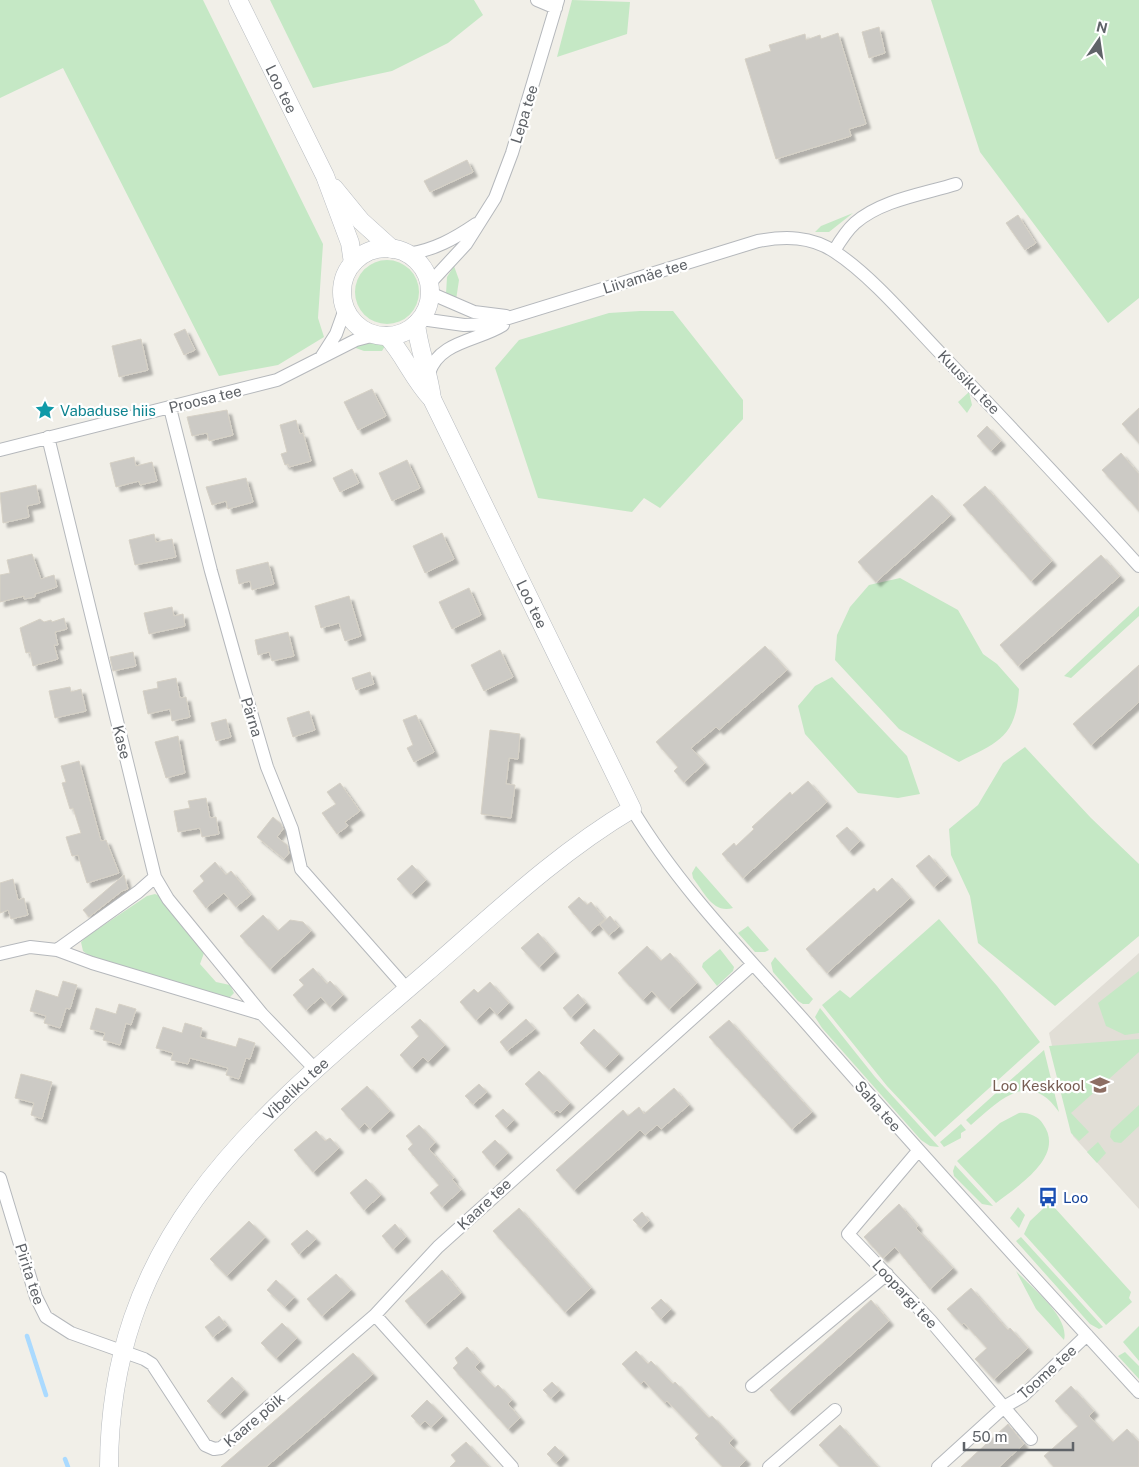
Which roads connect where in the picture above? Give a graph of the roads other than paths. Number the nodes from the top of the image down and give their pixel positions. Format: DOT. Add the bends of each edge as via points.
graph roads {
  1 [pos="238,0"];
  2 [pos="537,0"];
  3 [pos="557,4"];
  4 [pos="325,176"];
  5 [pos="956,184"];
  6 [pos="478,223"];
  7 [pos="774,238"];
  8 [pos="392,249"];
  9 [pos="834,252"];
  10 [pos="408,254"];
  11 [pos="353,263"];
  12 [pos="430,289"];
  13 [pos="345,309"];
  14 [pos="516,317"];
  15 [pos="419,322"];
  16 [pos="381,336"];
  17 [pos="319,360"];
  18 [pos="429,373"];
  19 [pos="432,399"];
  20 [pos="170,408"];
  21 [pos="48,437"];
  22 [pos="0,450"];
  23 [pos="1139,566"];
  24 [pos="632,808"];
  25 [pos="154,877"];
  26 [pos="58,950"];
  27 [pos="0,954"];
  28 [pos="752,964"];
  29 [pos="407,989"];
  30 [pos="262,1014"];
  31 [pos="315,1069"];
  32 [pos="918,1151"];
  33 [pos="0,1178"];
  34 [pos="886,1274"];
  35 [pos="375,1315"];
  36 [pos="1087,1335"];
  37 [pos="122,1351"];
  38 [pos="752,1386"];
  39 [pos="1139,1392"];
  40 [pos="1004,1407"];
  41 [pos="835,1410"];
  42 [pos="1031,1439"];
  43 [pos="109,1467"];
  44 [pos="512,1467"];
  45 [pos="769,1467"];
  46 [pos="938,1467"];
  1 -- 4 [label="street, Loo tee"];
  2 -- 3 [label="street"];
  3 -- 6 [label="street, Lepa tee" via="504,177"];
  4 -- 8 [label="street, Loo tee" via="361,221"];
  4 -- 11 [label="street, Loo tee" via="350,243"];
  5 -- 9 [label="street" via="878,208 845,233"];
  6 -- 10 [label="street, Lepa tee" via="443,244"];
  6 -- 12 [label="street, Lepa tee"];
  7 -- 9 [label="street, Kuusiku tee" via="809,240"];
  7 -- 14 [label="street, Liivamäe tee"];
  8 -- 10 [label="street"];
  8 -- 11 [label="street" via="371,251"];
  9 -- 23 [label="street, Kuusiku tee" via="901,312"];
  10 -- 12 [label="street" via="422,267"];
  11 -- 13 [label="street" via="342,290"];
  12 -- 14 [label="street, Liivamäe tee" via="474,312"];
  12 -- 15 [label="street" via="426,311"];
  13 -- 16 [label="street" via="357,325"];
  13 -- 17 [label="street" via="336,334"];
  14 -- 15 [label="street, Liivamäe tee" via="476,325"];
  14 -- 18 [label="street" via="494,331 442,352"];
  15 -- 16 [label="street" via="398,335"];
  15 -- 18 [label="street, Loo tee" via="418,338"];
  16 -- 17 [label="street, Proosa tee" via="356,340"];
  16 -- 19 [label="street, Loo tee" via="396,346 417,383"];
  17 -- 20 [label="street, Proosa tee" via="277,380"];
  18 -- 19 [label="street, Loo tee"];
  19 -- 24 [label="street, Loo tee"];
  20 -- 21 [label="street, Proosa tee"];
  20 -- 29 [label="street, Pärna" via="241,678 268,767 292,829 301,869"];
  21 -- 22 [label="street, Proosa tee"];
  21 -- 25 [label="street, Kase"];
  24 -- 28 [label="street, Saha tee" via="678,878"];
  24 -- 29 [label="street, Vibeliku tee" via="597,830 535,878"];
  25 -- 26 [label="street"];
  25 -- 30 [label="street, Kase" via="168,900"];
  26 -- 27 [label="street, Kase" via="30,947"];
  26 -- 30 [label="street, Kase"];
  28 -- 32 [label="street, Saha tee"];
  28 -- 35 [label="street, Kaare tee" via="438,1247"];
  29 -- 31 [label="street, Vibeliku tee"];
  30 -- 31 [label="street, Kase"];
  31 -- 37 [label="street, Vibeliku tee" via="250,1131 193,1200 152,1269"];
  32 -- 34 [label="street, Loopargi tee" via="848,1234"];
  32 -- 36 [label="street, Saha tee"];
  33 -- 37 [label="street, Pirita tee" via="36,1297 46,1317 71,1334"];
  34 -- 38 [label="street"];
  34 -- 40 [label="street, Loopargi tee"];
  35 -- 37 [label="street, Kaare põik" via="221,1448 205,1445 152,1364"];
  35 -- 44 [label="street"];
  36 -- 39 [label="street, Saha tee"];
  36 -- 40 [label="street, Toome tee" via="1023,1396"];
  37 -- 43 [label="street, Vibeliku tee" via="109,1434"];
  40 -- 42 [label="street, Loopargi tee"];
  40 -- 46 [label="street, Toome tee"];
  41 -- 45 [label="street"];
}
